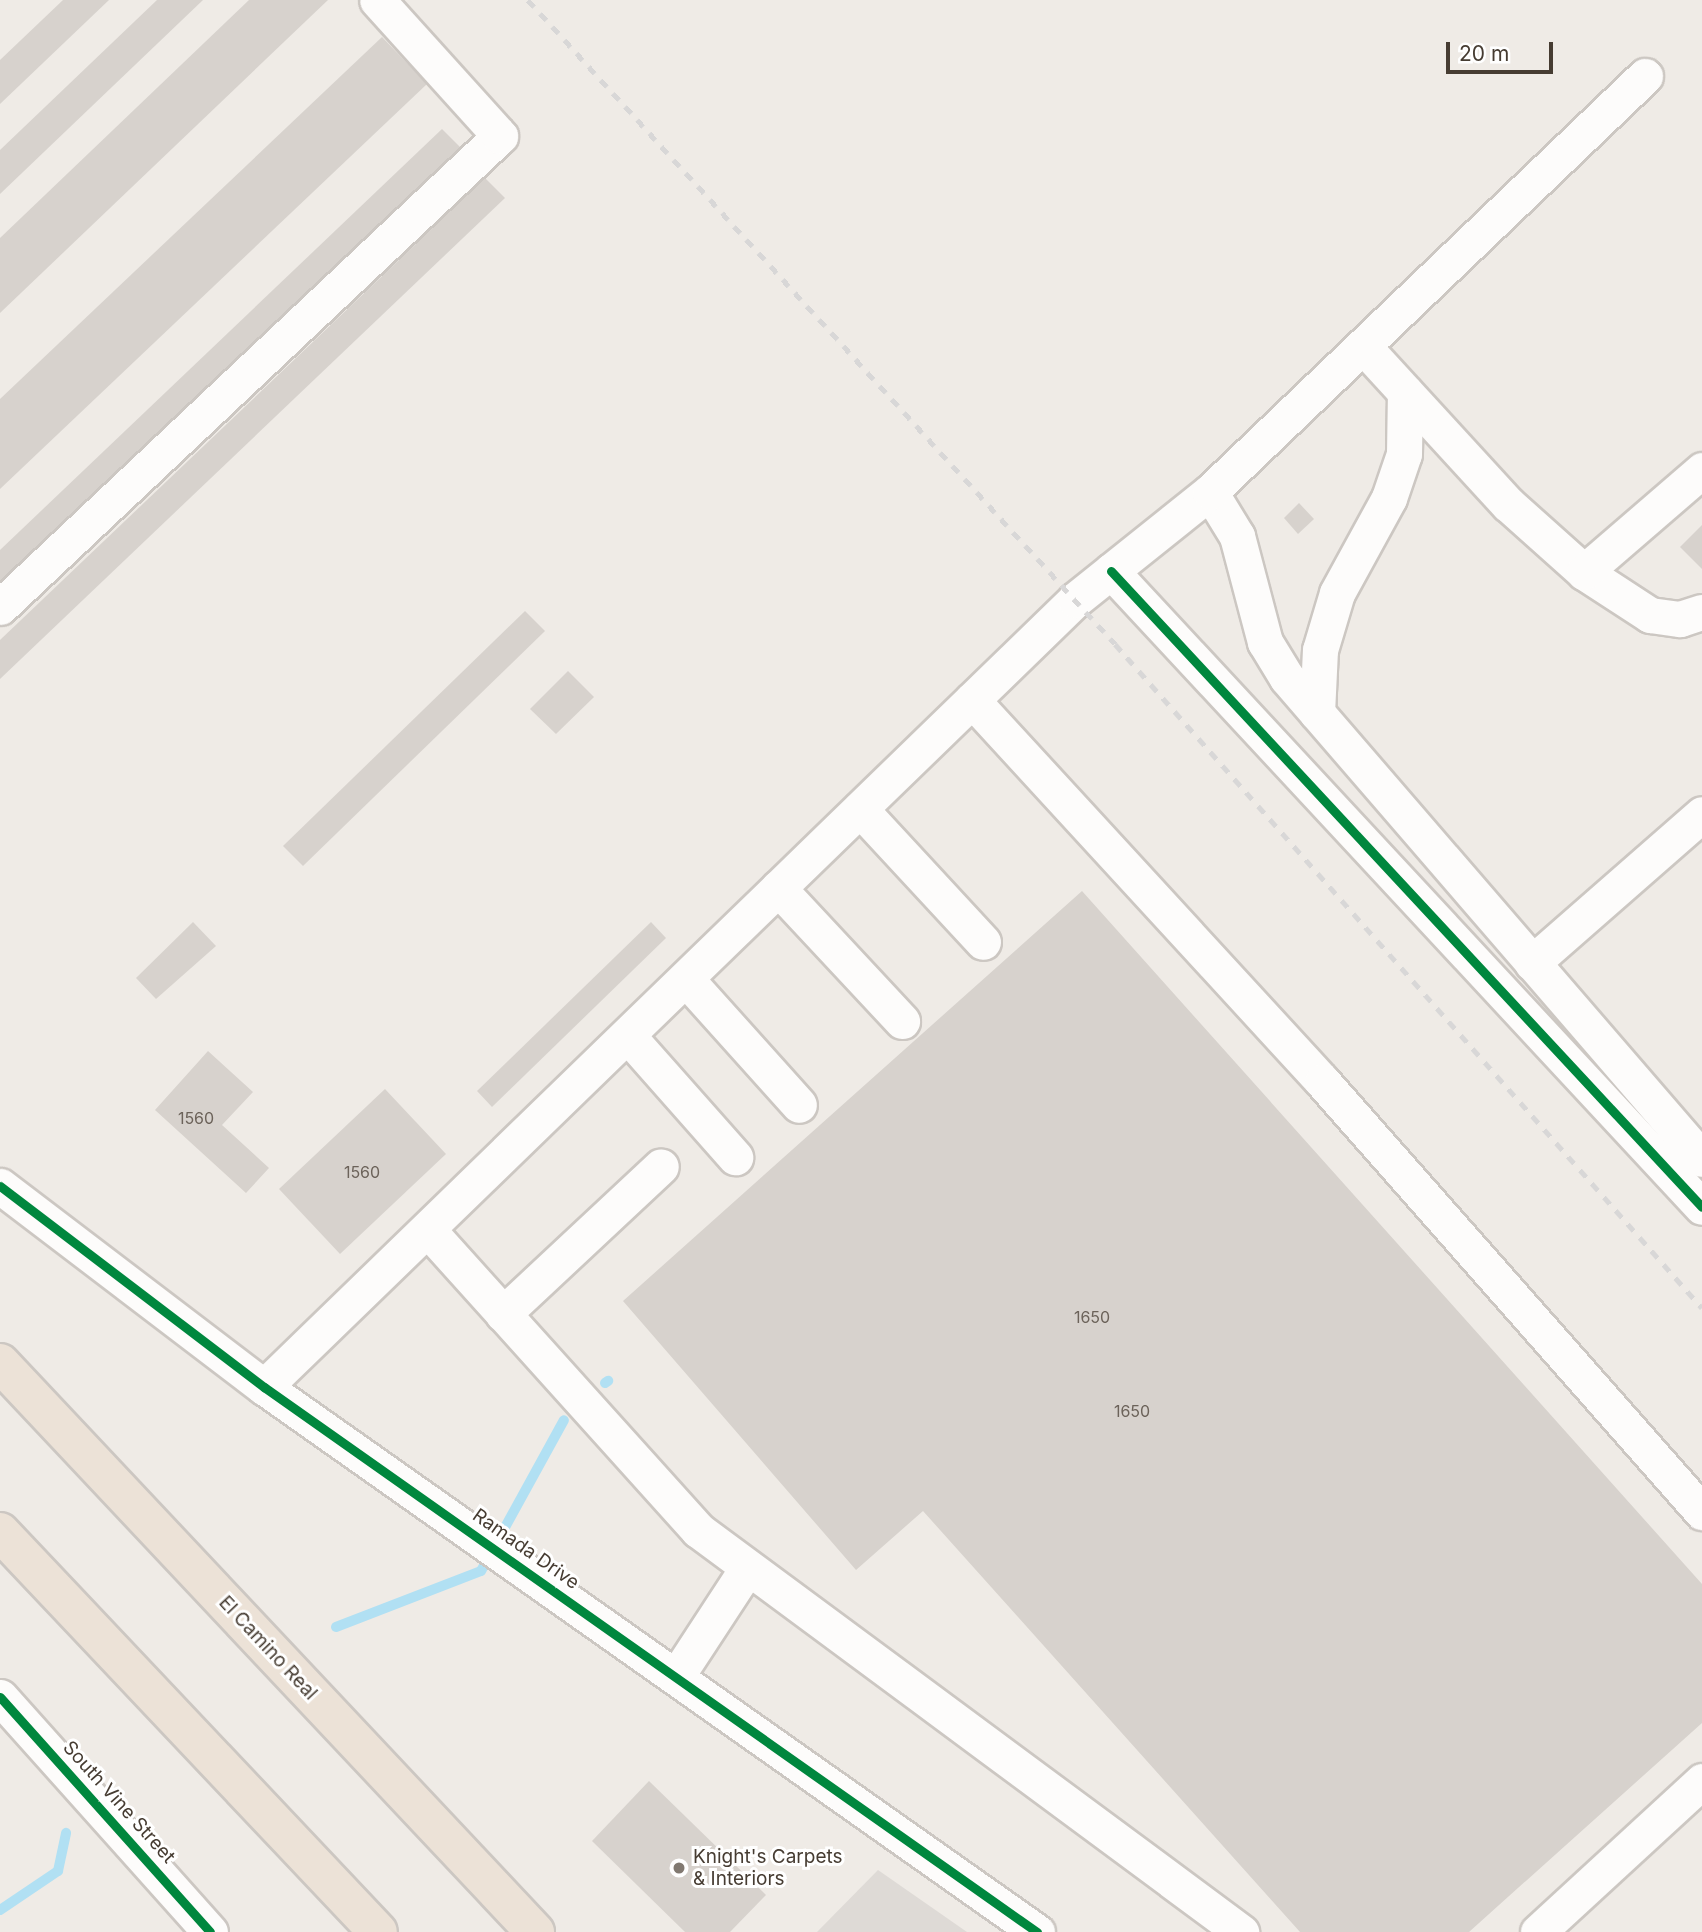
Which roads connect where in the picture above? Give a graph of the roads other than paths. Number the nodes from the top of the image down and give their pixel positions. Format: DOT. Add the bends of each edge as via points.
graph roads {
  1 [pos="377,0"];
  2 [pos="1645,76"];
  3 [pos="1363,346"];
  4 [pos="1405,392"];
  5 [pos="1702,470"];
  6 [pos="1210,492"];
  7 [pos="1111,571"];
  8 [pos="1584,572"];
  9 [pos="0,607"];
  10 [pos="1702,612"];
  11 [pos="972,700"];
  12 [pos="1317,713"];
  13 [pos="860,809"];
  14 [pos="1702,814"];
  15 [pos="778,888"];
  16 [pos="983,942"];
  17 [pos="1532,963"];
  18 [pos="686,979"];
  19 [pos="902,1021"];
  20 [pos="628,1036"];
  21 [pos="799,1105"];
  22 [pos="735,1157"];
  23 [pos="1702,1159"];
  24 [pos="662,1166"];
  25 [pos="0,1186"];
  26 [pos="1702,1207"];
  27 [pos="428,1230"];
  28 [pos="503,1314"];
  29 [pos="0,1363"];
  30 [pos="264,1387"];
  31 [pos="1702,1512"];
  32 [pos="0,1532"];
  33 [pos="746,1570"];
  34 [pos="676,1677"];
  35 [pos="0,1697"];
  36 [pos="1702,1782"];
  37 [pos="210,1932"];
  38 [pos="378,1932"];
  39 [pos="535,1932"];
  40 [pos="1037,1932"];
  41 [pos="1241,1932"];
  42 [pos="1538,1932"];
  1 -- 9 [label="street" via="500,136"];
  2 -- 3 [label="street"];
  3 -- 4 [label="street"];
  3 -- 6 [label="street"];
  4 -- 8 [label="street" via="1508,504"];
  4 -- 12 [label="street" via="1404,454 1389,498 1336,593 1320,650"];
  5 -- 8 [label="street"];
  6 -- 7 [label="street"];
  6 -- 12 [label="street" via="1247,560 1265,642"];
  7 -- 11 [label="street"];
  7 -- 26 [label="street"];
  8 -- 10 [label="street" via="1650,615 1680,619"];
  11 -- 13 [label="street"];
  11 -- 31 [label="street" via="1322,1081"];
  12 -- 17 [label="street"];
  13 -- 15 [label="street"];
  13 -- 16 [label="street"];
  14 -- 17 [label="street"];
  15 -- 18 [label="street"];
  15 -- 19 [label="street"];
  17 -- 23 [label="street"];
  18 -- 20 [label="street"];
  18 -- 21 [label="street"];
  20 -- 22 [label="street"];
  20 -- 27 [label="street"];
  24 -- 28 [label="street"];
  25 -- 30 [label="street, Ramada Drive"];
  27 -- 28 [label="street"];
  27 -- 30 [label="street"];
  28 -- 33 [label="street" via="698,1530"];
  29 -- 39 [label="highway, El Camino Real"];
  30 -- 34 [label="street, Ramada Drive"];
  32 -- 38 [label="highway"];
  33 -- 34 [label="street"];
  33 -- 41 [label="street" via="886,1666"];
  34 -- 40 [label="street, Ramada Drive"];
  35 -- 37 [label="street, South Vine Street"];
  36 -- 42 [label="street"];
}
